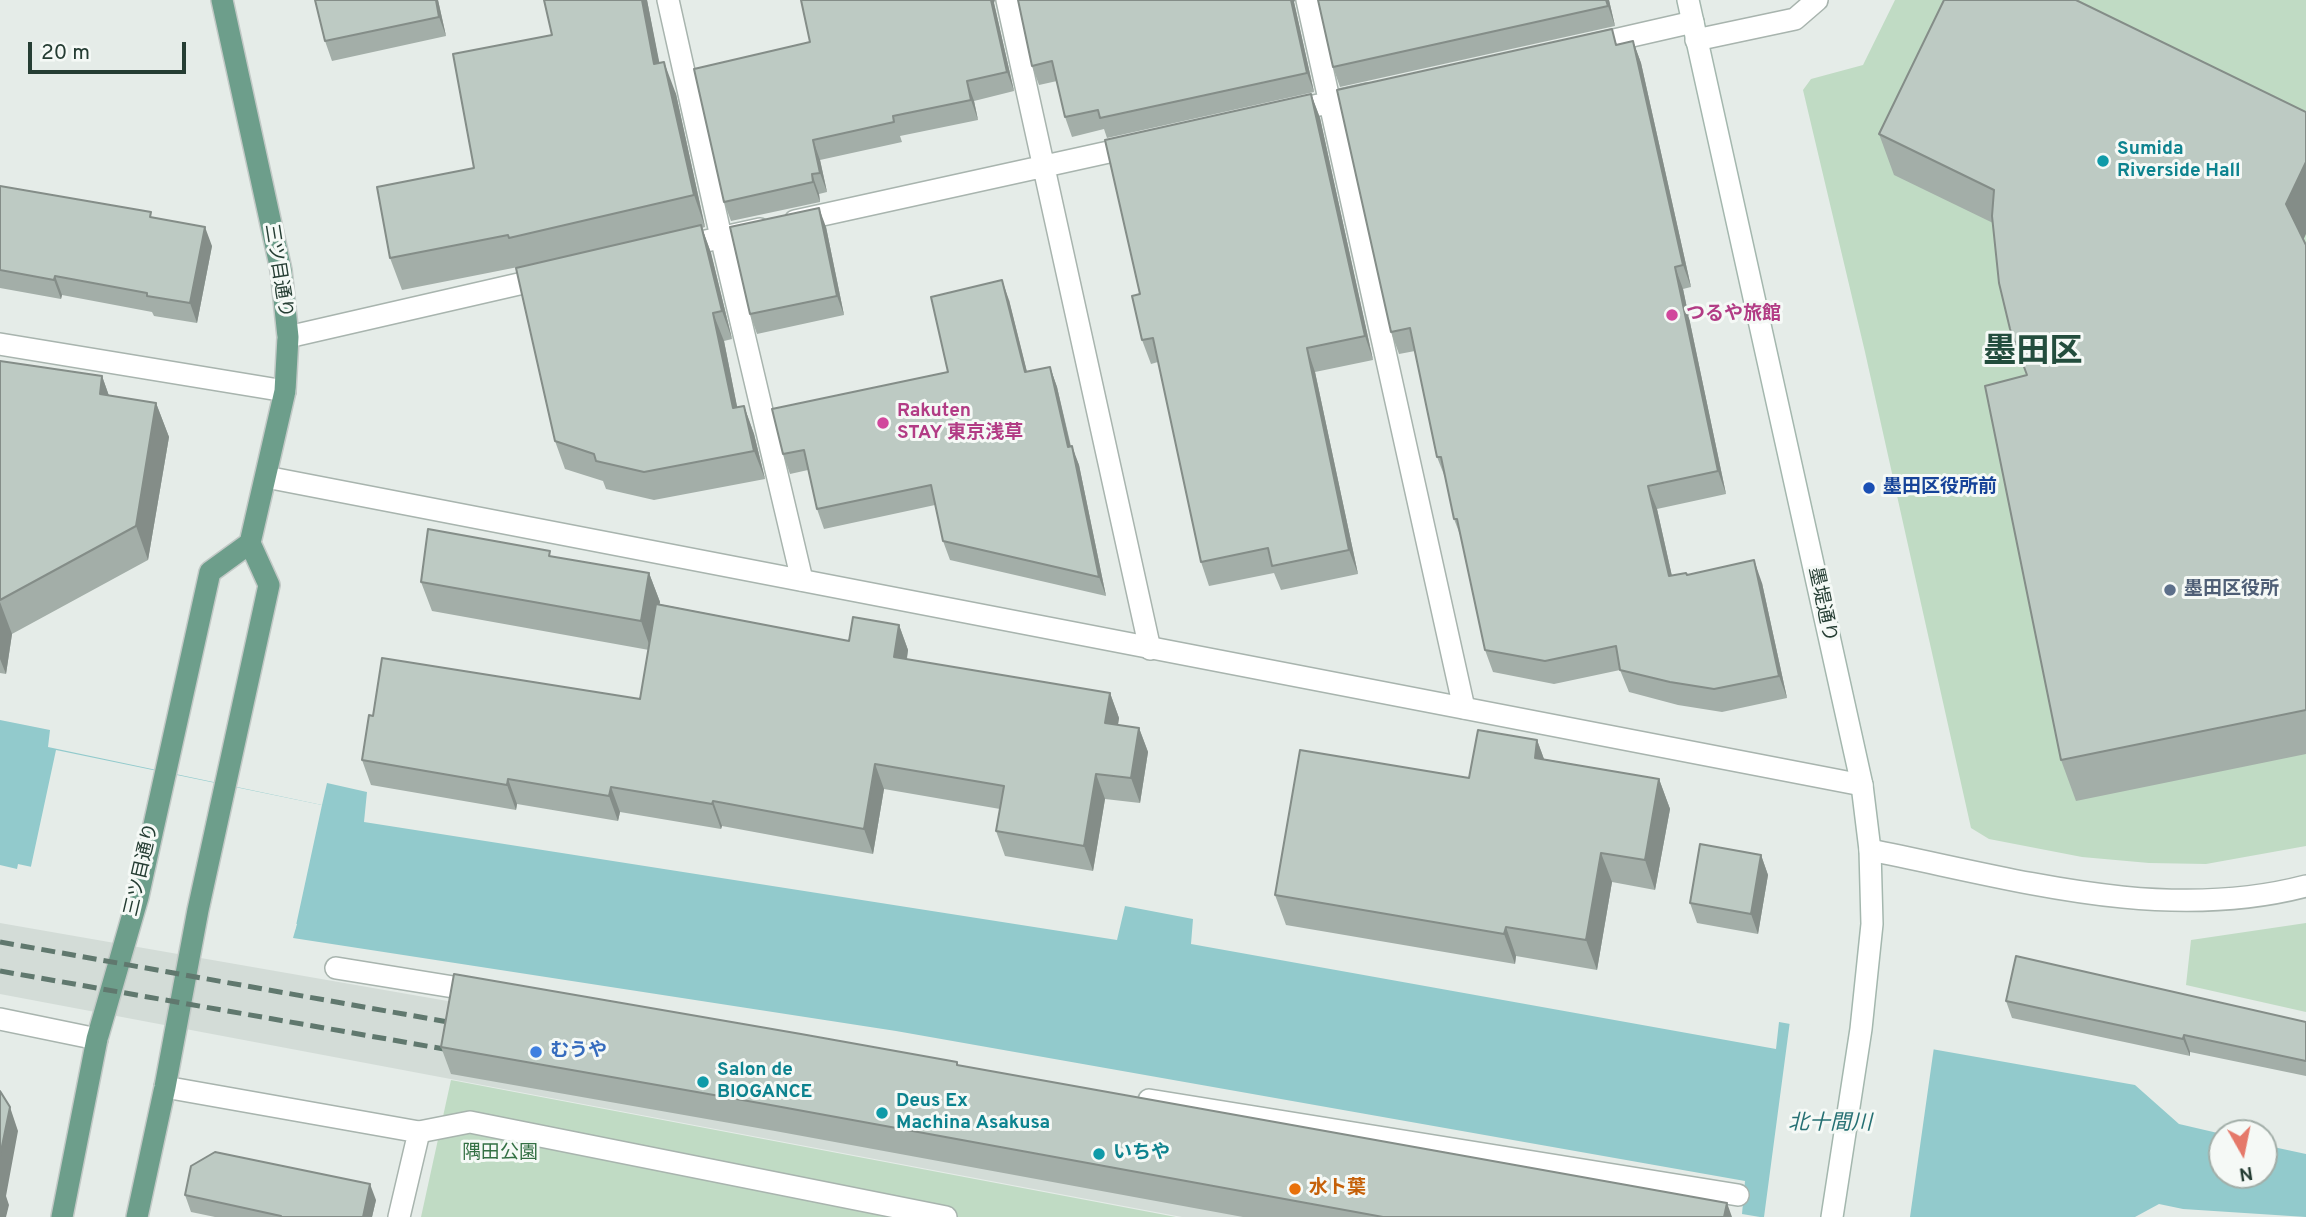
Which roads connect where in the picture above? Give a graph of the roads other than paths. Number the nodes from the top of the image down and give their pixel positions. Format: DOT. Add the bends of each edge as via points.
graph roads {
  1 [pos="222,0"];
  2 [pos="668,0"];
  3 [pos="1006,0"];
  4 [pos="1307,0"];
  5 [pos="1688,0"];
  6 [pos="1817,0"];
  7 [pos="1694,31"];
  8 [pos="1572,49"];
  9 [pos="1383,91"];
  10 [pos="1330,103"];
  11 [pos="1262,118"];
  12 [pos="1153,142"];
  13 [pos="1044,166"];
  14 [pos="720,237"];
  15 [pos="653,253"];
  16 [pos="559,275"];
  17 [pos="288,337"];
  18 [pos="0,344"];
  19 [pos="285,391"];
  20 [pos="266,477"];
  21 [pos="250,543"];
  22 [pos="802,580"];
  23 [pos="1150,649"];
  24 [pos="1464,708"];
  25 [pos="1862,785"];
  26 [pos="1870,850"];
  27 [pos="2306,886"];
  28 [pos="336,968"];
  29 [pos="501,995"];
  30 [pos="0,1019"];
  31 [pos="97,1039"];
  32 [pos="165,1087"];
  33 [pos="1133,1097"];
  34 [pos="419,1132"];
  35 [pos="1738,1195"];
  36 [pos="62,1217"];
  37 [pos="137,1217"];
  38 [pos="399,1217"];
  39 [pos="946,1217"];
  40 [pos="1832,1217"];
  1 -- 17 [label="main road, 三ツ目通り" via="281,270"];
  2 -- 14 [label="street"];
  3 -- 13 [label="street"];
  4 -- 10 [label="street"];
  5 -- 7 [label="street, 墨堤通り"];
  6 -- 7 [label="street" via="1795,19"];
  7 -- 8 [label="street"];
  7 -- 25 [label="street, 墨堤通り"];
  9 -- 10 [label="street"];
  10 -- 11 [label="street"];
  10 -- 24 [label="street"];
  12 -- 13 [label="street"];
  13 -- 14 [label="street"];
  13 -- 23 [label="street"];
  14 -- 15 [label="street"];
  14 -- 22 [label="street"];
  16 -- 17 [label="street"];
  17 -- 19 [label="main road, 三ツ目通り"];
  18 -- 19 [label="street"];
  19 -- 20 [label="main road, 三ツ目通り"];
  20 -- 21 [label="main road, 三ツ目通り"];
  20 -- 22 [label="street"];
  21 -- 31 [label="main road, 三ツ目通り" via="209,572 138,898"];
  21 -- 32 [label="main road" via="269,585 198,910"];
  22 -- 23 [label="street"];
  23 -- 24 [label="street"];
  24 -- 25 [label="street"];
  25 -- 26 [label="street, 墨堤通り"];
  26 -- 27 [label="street" via="2087,894 2144,900 2276,894"];
  26 -- 40 [label="street, 墨堤通り" via="1872,924"];
  28 -- 29 [label="street"];
  30 -- 31 [label="street"];
  31 -- 36 [label="main road, 三ツ目通り"];
  32 -- 34 [label="street"];
  32 -- 37 [label="main road"];
  33 -- 35 [label="street"];
  34 -- 38 [label="street"];
  34 -- 39 [label="street" via="471,1122"];
}
